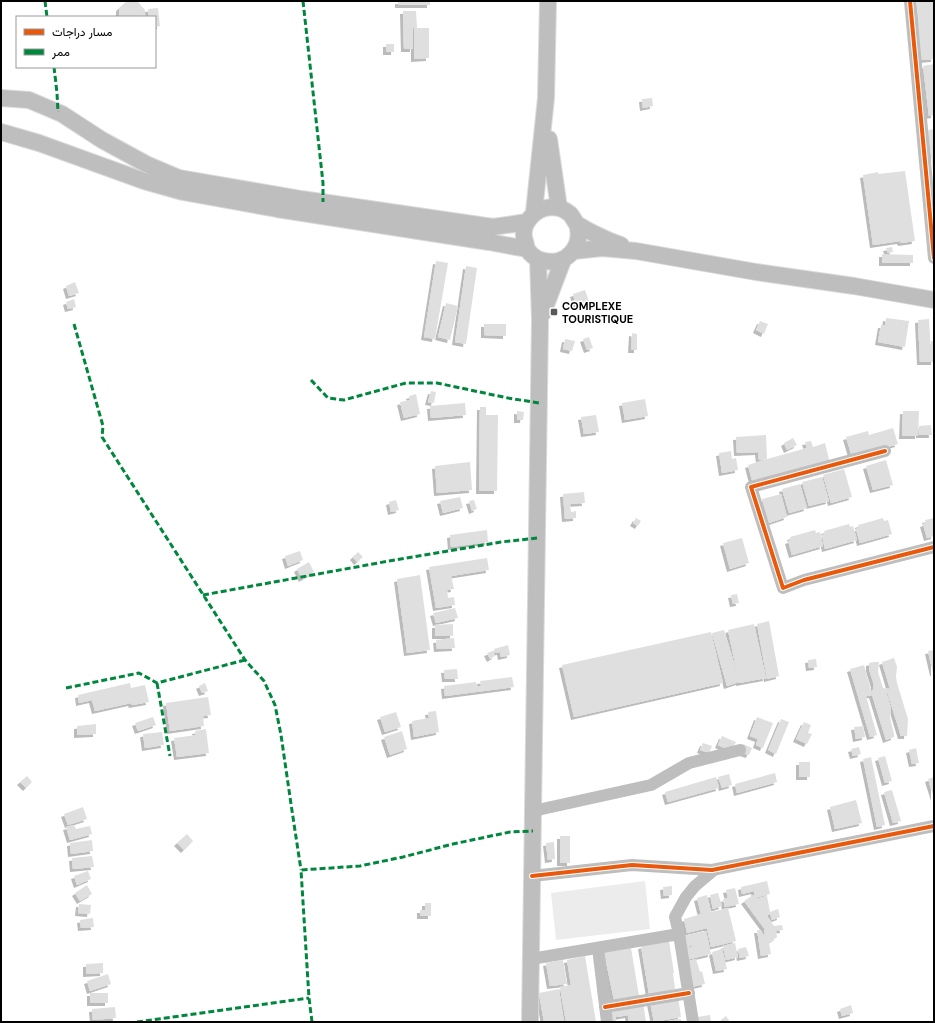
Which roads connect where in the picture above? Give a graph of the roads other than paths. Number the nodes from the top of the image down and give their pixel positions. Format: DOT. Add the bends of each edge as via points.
graph roads {
  1 [pos="548,1"];
  2 [pos="910,1"];
  3 [pos="1,98"];
  4 [pos="545,116"];
  5 [pos="1,132"];
  6 [pos="558,208"];
  7 [pos="531,217"];
  8 [pos="577,224"];
  9 [pos="636,251"];
  10 [pos="533,254"];
  11 [pos="568,256"];
  12 [pos="934,258"];
  13 [pos="934,300"];
  14 [pos="540,320"];
  15 [pos="885,451"];
  16 [pos="934,547"];
  17 [pos="740,750"];
  18 [pos="533,811"];
  19 [pos="934,826"];
  20 [pos="714,870"];
  21 [pos="532,876"];
  22 [pos="679,934"];
  23 [pos="598,948"];
  24 [pos="531,959"];
  25 [pos="689,993"];
  26 [pos="605,1007"];
  27 [pos="530,1022"];
  28 [pos="607,1022"];
  29 [pos="693,1022"];
  1 -- 4 [label="main road"];
  2 -- 12 [label="street"];
  3 -- 7 [label="main road" via="29,100 62,114 102,140 146,164 179,178 493,227"];
  4 -- 6 [label="main road"];
  4 -- 7 [label="main road"];
  5 -- 10 [label="main road" via="183,192 482,241"];
  6 -- 7 [label="main road" via="547,207"];
  6 -- 8 [label="main road" via="571,215"];
  7 -- 10 [label="main road" via="523,237"];
  8 -- 9 [label="main road"];
  8 -- 11 [label="main road" via="578,240"];
  9 -- 11 [label="main road" via="602,248"];
  9 -- 13 [label="main road"];
  10 -- 11 [label="main road" via="547,262 557,262"];
  10 -- 14 [label="main road"];
  11 -- 14 [label="main road"];
  14 -- 18 [label="main road"];
  15 -- 16 [label="street" via="751,487 783,588 804,580"];
  17 -- 18 [label="street" via="689,763 651,785"];
  18 -- 21 [label="main road"];
  19 -- 20 [label="street"];
  20 -- 21 [label="street" via="632,865"];
  20 -- 22 [label="street" via="695,886 675,917"];
  21 -- 24 [label="main road"];
  22 -- 23 [label="street"];
  22 -- 25 [label="street"];
  23 -- 24 [label="street"];
  23 -- 26 [label="street"];
  24 -- 27 [label="main road"];
  25 -- 26 [label="street"];
  25 -- 29 [label="street"];
  26 -- 28 [label="street"];
}
